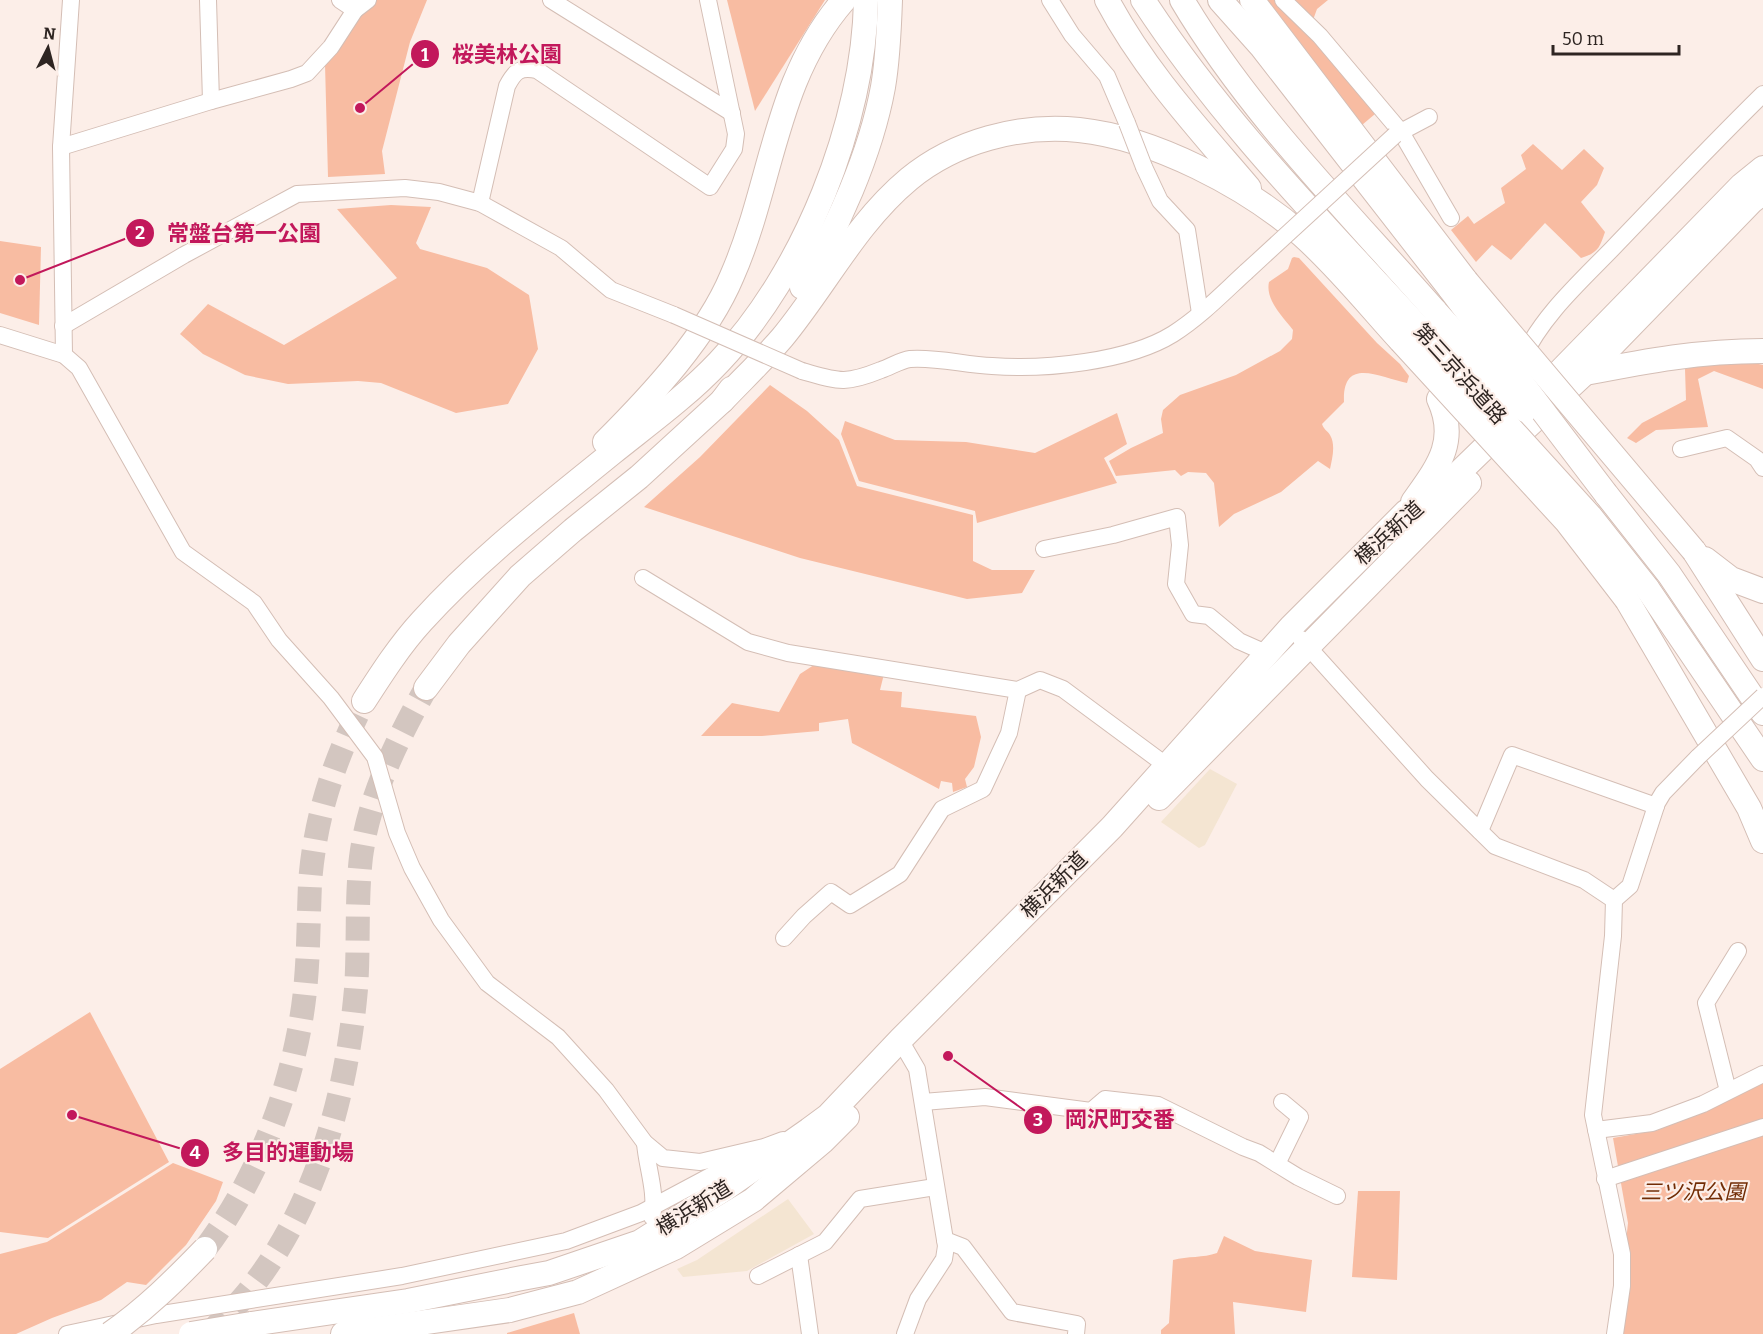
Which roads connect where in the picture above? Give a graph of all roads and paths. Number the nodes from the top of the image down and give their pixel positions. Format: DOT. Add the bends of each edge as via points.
graph roads {
  1 [pos="71,0"];
  2 [pos="208,0"];
  3 [pos="340,0"];
  4 [pos="551,0"];
  5 [pos="708,0"];
  6 [pos="844,0"];
  7 [pos="866,0"];
  8 [pos="890,0"];
  9 [pos="1050,0"];
  10 [pos="1107,0"];
  11 [pos="1143,0"];
  12 [pos="1182,0"];
  13 [pos="1220,0"];
  14 [pos="1252,0"];
  15 [pos="1283,0"];
  16 [pos="362,5"];
  17 [pos="1763,94"];
  18 [pos="211,101"];
  19 [pos="732,113"];
  20 [pos="1429,117"];
  21 [pos="1398,134"];
  22 [pos="61,147"];
  23 [pos="1763,168"];
  24 [pos="1249,188"];
  25 [pos="1763,193"];
  26 [pos="480,203"];
  27 [pos="1451,218"];
  28 [pos="1459,286"];
  29 [pos="1200,313"];
  30 [pos="63,326"];
  31 [pos="0,334"];
  32 [pos="1410,335"];
  33 [pos="1763,351"];
  34 [pos="64,356"];
  35 [pos="1585,373"];
  36 [pos="1439,399"];
  37 [pos="722,400"];
  38 [pos="1681,449"];
  39 [pos="1478,455"];
  40 [pos="1763,468"];
  41 [pos="1606,494"];
  42 [pos="1407,512"];
  43 [pos="517,531"];
  44 [pos="1044,549"];
  45 [pos="1694,551"];
  46 [pos="643,578"];
  47 [pos="1763,591"];
  48 [pos="1637,594"];
  49 [pos="1291,627"];
  50 [pos="1308,648"];
  51 [pos="1266,653"];
  52 [pos="1763,658"];
  53 [pos="426,688"];
  54 [pos="1018,690"];
  55 [pos="1763,696"];
  56 [pos="1721,697"];
  57 [pos="364,701"];
  58 [pos="1763,713"];
  59 [pos="1763,759"];
  60 [pos="1167,766"];
  61 [pos="1763,779"];
  62 [pos="1656,806"];
  63 [pos="1756,817"];
  64 [pos="1480,831"];
  65 [pos="1763,841"];
  66 [pos="1614,900"];
  67 [pos="784,938"];
  68 [pos="1738,951"];
  69 [pos="904,1047"];
  70 [pos="1763,1074"];
  71 [pos="1728,1092"];
  72 [pos="922,1102"];
  73 [pos="1282,1102"];
  74 [pos="1763,1127"];
  75 [pos="809,1130"];
  76 [pos="1596,1130"];
  77 [pos="645,1143"];
  78 [pos="764,1147"];
  79 [pos="1277,1164"];
  80 [pos="1605,1179"];
  81 [pos="935,1188"];
  82 [pos="1337,1196"];
  83 [pos="654,1207"];
  84 [pos="945,1240"];
  85 [pos="640,1242"];
  86 [pos="205,1249"];
  87 [pos="799,1255"];
  88 [pos="402,1276"];
  89 [pos="758,1276"];
  90 [pos="522,1278"];
  91 [pos="67,1334"];
  92 [pos="110,1334"];
  93 [pos="191,1334"];
  94 [pos="343,1334"];
  95 [pos="810,1334"];
  96 [pos="905,1334"];
  97 [pos="1076,1334"];
  98 [pos="1616,1334"];
  1 -- 22 [label="street"];
  2 -- 18 [label="street"];
  3 -- 16 [label="street"];
  4 -- 19 [label="street"];
  5 -- 19 [label="street"];
  6 -- 43 [label="highway" via="808,50 790,90 751,226 732,277 711,317 658,387"];
  7 -- 43 [label="highway" via="860,72 846,129 804,235 760,311 719,362"];
  8 -- 37 [label="highway" via="882,87 873,127 852,185 808,278 771,338"];
  9 -- 29 [label="street, bridge" via="1072,35 1107,76 1160,201 1187,230"];
  10 -- 24 [label="highway" via="1147,65"];
  11 -- 32 [label="highway, 第三京浜道路" via="1218,104"];
  12 -- 41 [label="highway, 第三京浜道路, bridge" via="1222,61 1284,140 1514,398"];
  13 -- 28 [label="highway"];
  14 -- 28 [label="highway"];
  15 -- 21 [label="street" via="1320,36"];
  16 -- 18 [label="street" via="307,73"];
  17 -- 39 [label="street" via="1568,293 1530,343"];
  18 -- 22 [label="street"];
  19 -- 26 [label="street" via="734,148 710,187 537,70 525,68 514,74 507,86"];
  20 -- 21 [label="street"];
  21 -- 27 [label="street"];
  21 -- 29 [label="street, bridge"];
  22 -- 30 [label="street"];
  23 -- 39 [label="highway, 横浜新道"];
  25 -- 35 [label="highway, 横浜新道"];
  26 -- 29 [label="street, bridge" via="561,248 610,290 802,371 836,381 856,380 908,359 1041,367 1110,357 1141,350 1173,334"];
  26 -- 30 [label="street" via="405,188 297,194"];
  28 -- 41 [label="highway, bridge"];
  28 -- 45 [label="highway, bridge"];
  30 -- 34 [label="street"];
  31 -- 34 [label="street"];
  32 -- 37 [label="highway" via="1279,216 1234,187 1155,150 1119,138 1080,130 1041,129 970,145 938,159 909,179 852,241 782,338"];
  32 -- 48 [label="highway, 第三京浜道路, bridge" via="1590,516"];
  33 -- 35 [label="highway" via="1663,357"];
  34 -- 77 [label="street" via="80,368 183,552 254,603 279,640 332,698 375,757 397,833 412,868 441,920 487,983 558,1037 606,1090"];
  35 -- 50 [label="highway, 横浜新道" via="1488,463"];
  36 -- 42 [label="highway" via="1446,423 1445,451"];
  37 -- 53 [label="highway" via="639,477 520,576 488,609"];
  38 -- 40 [label="street" via="1727,438 1757,459"];
  39 -- 42 [label="highway, 横浜新道" via="1443,488"];
  41 -- 58 [label="highway, 第三京浜道路" via="1669,574"];
  42 -- 49 [label="highway, 横浜新道"];
  43 -- 57 [label="highway" via="422,621"];
  44 -- 51 [label="street" via="1177,517 1180,545 1176,584 1193,614 1209,616 1239,641"];
  45 -- 47 [label="highway" via="1731,579"];
  45 -- 52 [label="highway"];
  46 -- 54 [label="street" via="748,642 788,653"];
  48 -- 56 [label="highway, 第三京浜道路"];
  48 -- 63 [label="highway"];
  49 -- 50 [label="street"];
  49 -- 51 [label="highway, 横浜新道"];
  50 -- 64 [label="street" via="1427,779"];
  50 -- 69 [label="highway, 横浜新道"];
  51 -- 60 [label="highway, 横浜新道"];
  54 -- 60 [label="street" via="1040,680 1064,689"];
  54 -- 67 [label="street" via="1009,733 983,789 942,809 900,874 850,905 831,892"];
  55 -- 62 [label="street, bridge" via="1698,757 1663,793"];
  56 -- 59 [label="highway, 第三京浜道路"];
  56 -- 61 [label="highway"];
  60 -- 69 [label="highway, 横浜新道"];
  62 -- 64 [label="street" via="1512,755"];
  62 -- 66 [label="street" via="1630,886"];
  63 -- 65 [label="highway"];
  64 -- 66 [label="street" via="1495,846 1584,880"];
  66 -- 76 [label="street" via="1593,1115"];
  68 -- 71 [label="street" via="1706,1003"];
  69 -- 72 [label="street" via="917,1069"];
  69 -- 75 [label="highway, 横浜新道"];
  69 -- 94 [label="highway, 横浜新道" via="824,1141 762,1192 676,1247 578,1292 510,1310"];
  70 -- 71 [label="street"];
  71 -- 76 [label="street" via="1652,1123"];
  72 -- 79 [label="street" via="985,1097 1091,1111 1106,1099 1158,1105"];
  72 -- 81 [label="street"];
  73 -- 79 [label="street" via="1300,1117"];
  74 -- 80 [label="street"];
  75 -- 78 [label="street"];
  75 -- 85 [label="highway, 横浜新道"];
  76 -- 80 [label="street"];
  77 -- 78 [label="street" via="663,1158 700,1162"];
  77 -- 83 [label="street"];
  78 -- 83 [label="street"];
  79 -- 82 [label="street"];
  80 -- 98 [label="street" via="1622,1254"];
  81 -- 84 [label="street"];
  81 -- 87 [label="street" via="860,1199 825,1242"];
  83 -- 85 [label="street"];
  83 -- 88 [label="street" via="566,1242"];
  84 -- 96 [label="street" via="944,1259 918,1299"];
  84 -- 97 [label="street" via="963,1247 1011,1312 1077,1324"];
  85 -- 90 [label="highway, 横浜新道" via="549,1273"];
  86 -- 92 [label="highway, bridge" via="168,1288"];
  87 -- 89 [label="street"];
  87 -- 95 [label="street"];
  88 -- 90 [label="street" via="466,1274"];
  88 -- 91 [label="street" via="156,1315"];
  90 -- 93 [label="highway, 横浜新道, bridge" via="408,1301"];
}
